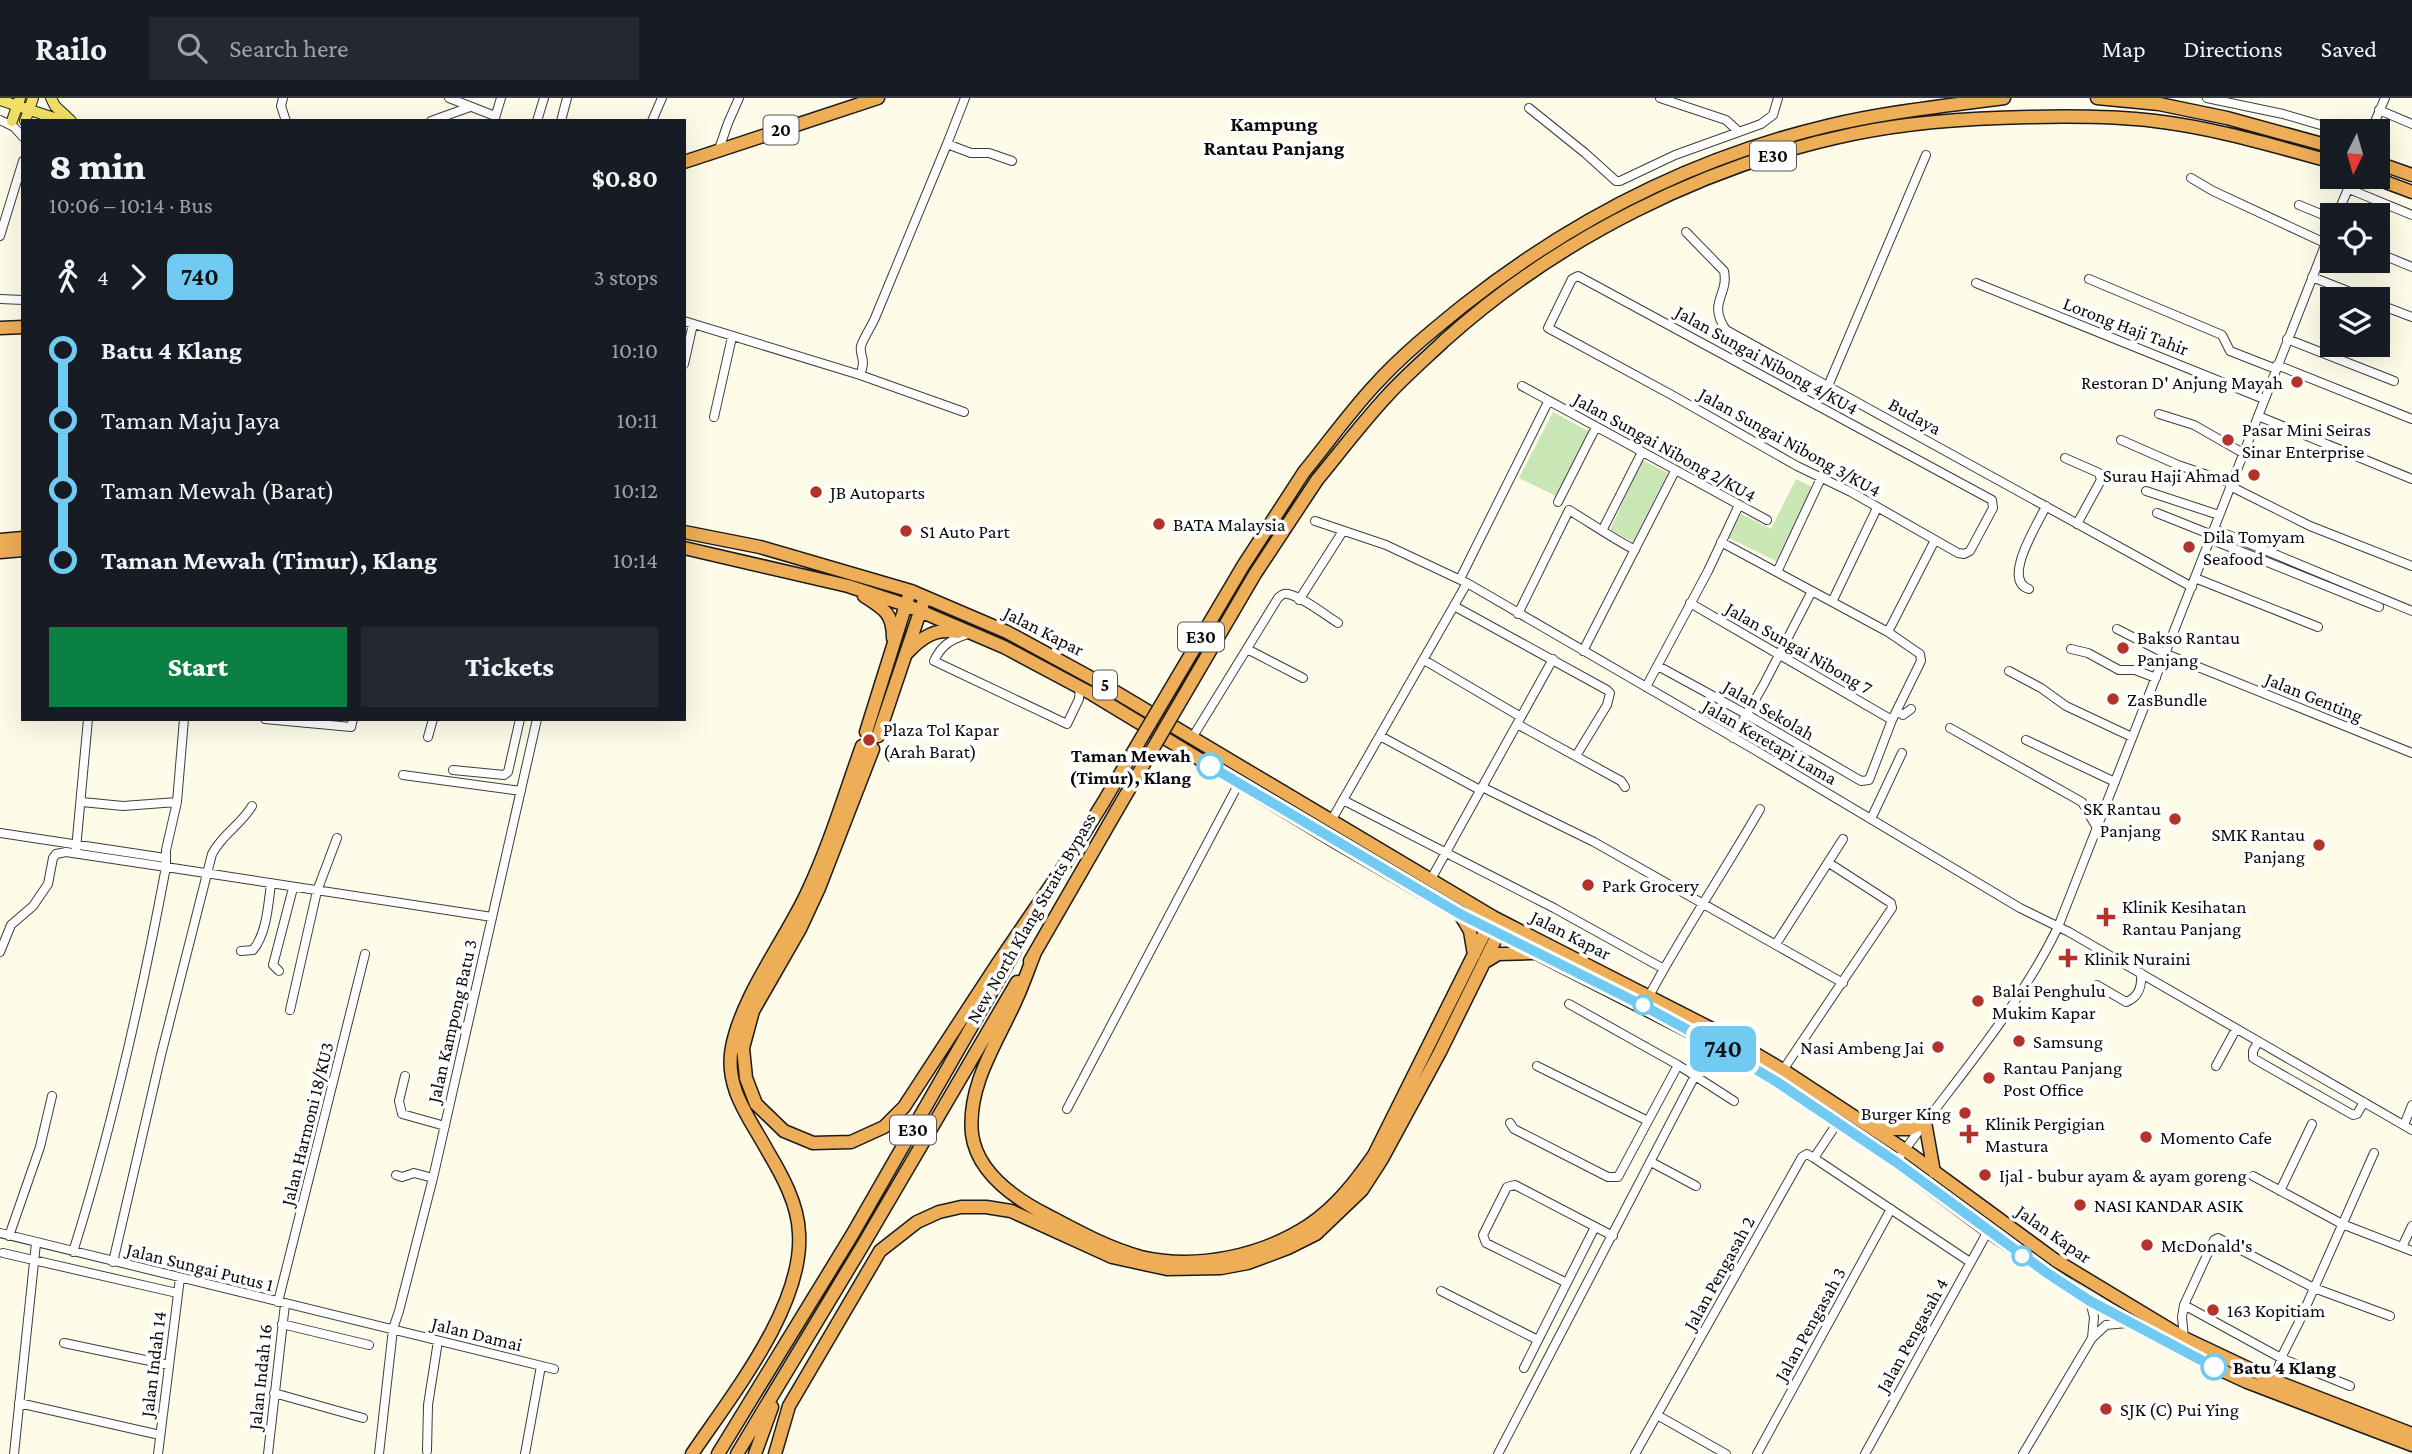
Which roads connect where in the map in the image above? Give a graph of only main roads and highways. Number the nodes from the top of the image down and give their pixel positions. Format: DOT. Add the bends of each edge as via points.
graph roads {
  1 [pos="51,98"];
  2 [pos="878,98"];
  3 [pos="2004,98"];
  4 [pos="2097,98"];
  5 [pos="0,100"];
  6 [pos="19,102"];
  7 [pos="31,103"];
  8 [pos="0,118"];
  9 [pos="59,119"];
  10 [pos="69,119"];
  11 [pos="12,121"];
  12 [pos="21,122"];
  13 [pos="2320,143"];
  14 [pos="2320,159"];
  15 [pos="686,161"];
  16 [pos="2390,167"];
  17 [pos="2412,175"];
  18 [pos="2390,184"];
  19 [pos="2412,192"];
  20 [pos="21,327"];
  21 [pos="0,328"];
  22 [pos="686,532"];
  23 [pos="21,538"];
  24 [pos="0,540"];
  25 [pos="686,548"];
  26 [pos="21,550"];
  27 [pos="0,552"];
  28 [pos="848,586"];
  29 [pos="911,591"];
  30 [pos="925,596"];
  31 [pos="906,605"];
  32 [pos="920,611"];
  33 [pos="982,637"];
  34 [pos="899,653"];
  35 [pos="872,734"];
  36 [pos="1058,875"];
  37 [pos="1460,914"];
  38 [pos="1495,925"];
  39 [pos="1539,954"];
  40 [pos="1034,956"];
  41 [pos="1480,959"];
  42 [pos="1872,1129"];
  43 [pos="1934,1172"];
  44 [pos="779,1387"];
  45 [pos="2412,1434"];
  46 [pos="2412,1445"];
  47 [pos="692,1454"];
  48 [pos="718,1454"];
  49 [pos="737,1454"];
  50 [pos="755,1454"];
  51 [pos="775,1454"];
  1 -- 10 [label="main road"];
  2 -- 15 [label="highway, 20"];
  3 -- 36 [label="highway, New North Klang Straits Bypass / E30, bridge" via="1802,132 1696,168 1571,230 1501,276 1434,329 1374,386 1304,472"];
  4 -- 13 [label="highway" via="2159,104"];
  5 -- 6 [label="main road"];
  6 -- 7 [label="main road"];
  6 -- 11 [label="main road"];
  7 -- 9 [label="main road"];
  8 -- 11 [label="main road"];
  11 -- 12 [label="main road"];
  14 -- 40 [label="highway, New North Klang Straits Bypass / E30, bridge" via="2225,133 2155,121 2080,116 1920,124 1788,151 1701,181 1581,241 1510,288 1446,339 1388,395 1317,480 1255,574"];
  16 -- 17 [label="highway"];
  18 -- 19 [label="highway"];
  20 -- 21 [label="highway"];
  22 -- 29 [label="highway, Jalan Kapar / 5" via="760,547"];
  23 -- 24 [label="highway"];
  25 -- 28 [label="highway, Jalan Kapar / 5"];
  26 -- 27 [label="highway"];
  28 -- 31 [label="highway, Jalan Kapar / 5"];
  28 -- 34 [label="highway" via="889,615"];
  29 -- 30 [label="highway, Jalan Kapar / 5"];
  29 -- 31 [label="highway"];
  30 -- 32 [label="highway"];
  30 -- 38 [label="highway, Jalan Kapar / 5" via="1097,681 1430,881"];
  31 -- 32 [label="highway, Jalan Kapar / 5"];
  31 -- 34 [label="highway"];
  32 -- 33 [label="highway, Jalan Kapar / 5"];
  32 -- 34 [label="highway"];
  33 -- 34 [label="highway" via="945,630 931,633"];
  33 -- 37 [label="highway, Jalan Kapar / 5" via="1080,687"];
  34 -- 35 [label="highway"];
  36 -- 47 [label="highway" via="904,1107 884,1127 851,1142 813,1143 784,1131 756,1104 746,1078 743,1048 753,1011 819,888 867,748 806,894 741,1016 731,1050 737,1100 792,1198 799,1233 797,1269 783,1311"];
  36 -- 48 [label="highway, New North Klang Straits Bypass / E30" via="859,1223"];
  37 -- 38 [label="highway, Jalan Kapar / 5"];
  37 -- 41 [label="highway"];
  38 -- 39 [label="highway, Jalan Kapar / 5"];
  38 -- 41 [label="highway"];
  38 -- 42 [label="highway, Jalan Kapar / 5" via="1717,1032"];
  39 -- 41 [label="highway" via="1508,952"];
  39 -- 46 [label="highway, Jalan Kapar / 5" via="1712,1043 1838,1122 2090,1301 2247,1382"];
  40 -- 41 [label="highway" via="975,1091 972,1136 979,1157 1013,1194 1089,1237 1142,1257 1192,1261 1245,1254 1284,1238 1310,1225 1355,1183"];
  40 -- 44 [label="highway, New North Klang Straits Bypass / E30"];
  41 -- 51 [label="highway" via="1440,1052 1382,1160 1362,1190 1315,1234 1248,1263 1167,1269 1112,1257 1011,1211 961,1207 939,1212 917,1222 880,1251 789,1406"];
  42 -- 43 [label="highway, Jalan Kapar / 5"];
  42 -- 43 [label="highway" via="1909,1129 1924,1122"];
  43 -- 45 [label="highway, Jalan Kapar / 5" via="2055,1260 2185,1338 2275,1381"];
  44 -- 49 [label="highway, New North Klang Straits Bypass / E30"];
  44 -- 50 [label="highway"];
}
